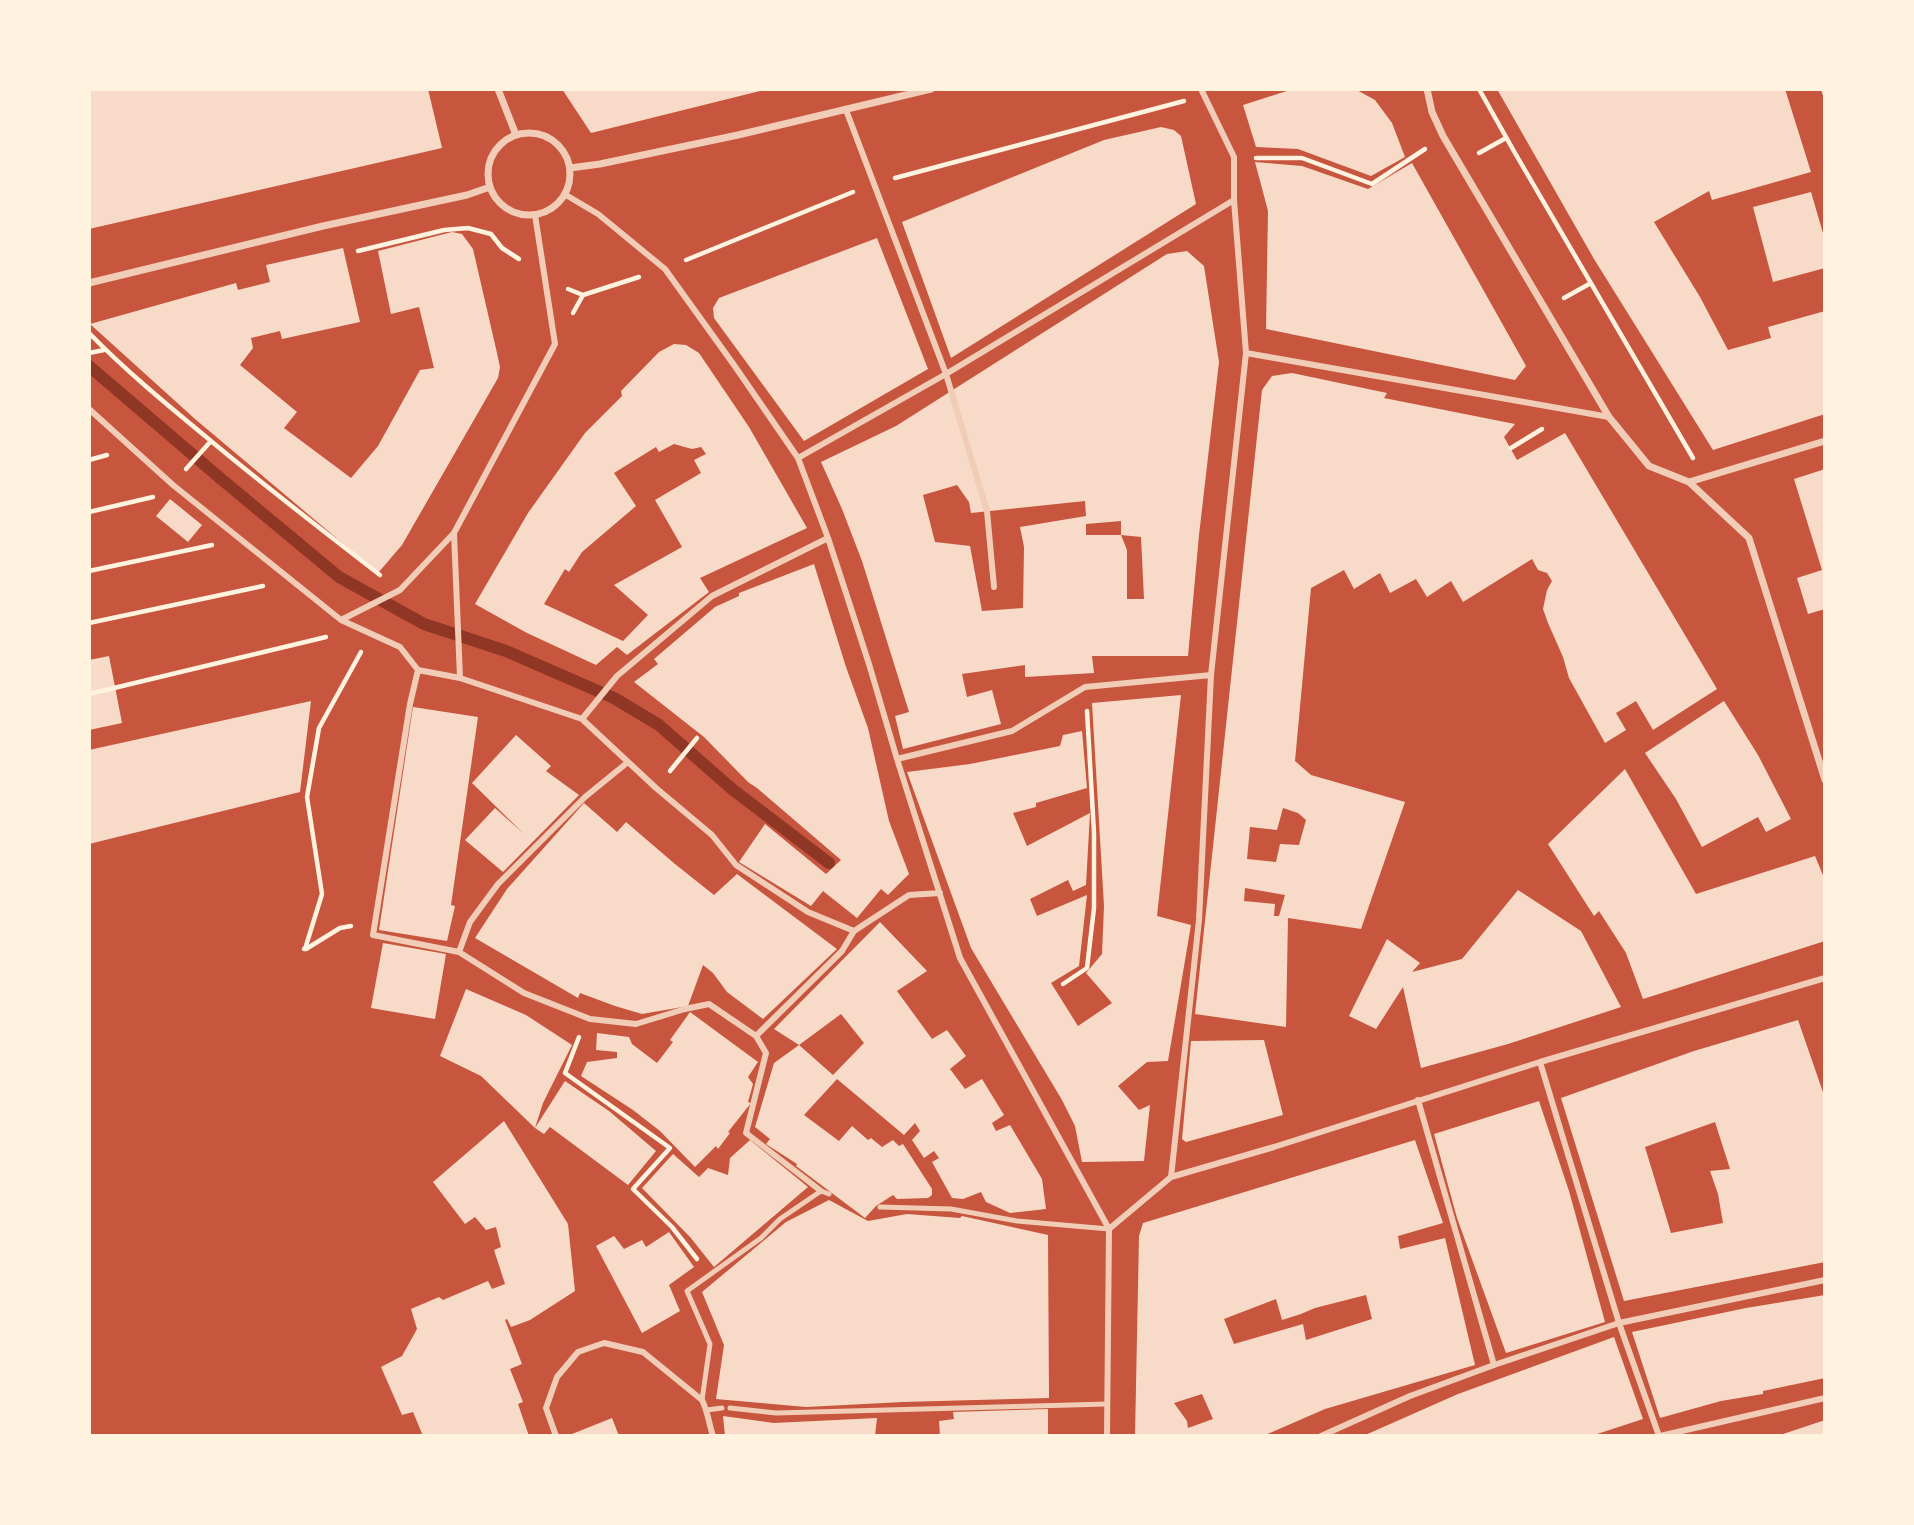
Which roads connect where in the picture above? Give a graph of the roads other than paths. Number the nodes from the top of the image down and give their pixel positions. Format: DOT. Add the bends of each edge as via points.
graph roads {
  1 [pos="498,89"];
  2 [pos="930,89"];
  3 [pos="1201,89"];
  4 [pos="1427,89"];
  5 [pos="846,110"];
  6 [pos="516,135"];
  7 [pos="570,168"];
  8 [pos="490,187"];
  9 [pos="566,195"];
  10 [pos="1234,200"];
  11 [pos="535,215"];
  12 [pos="89,283"];
  13 [pos="1246,353"];
  14 [pos="946,374"];
  15 [pos="89,409"];
  16 [pos="1609,417"];
  17 [pos="1825,441"];
  18 [pos="798,458"];
  19 [pos="1689,482"];
  20 [pos="454,533"];
  21 [pos="828,538"];
  22 [pos="994,587"];
  23 [pos="341,620"];
  24 [pos="418,670"];
  25 [pos="1210,675"];
  26 [pos="460,678"];
  27 [pos="582,719"];
  28 [pos="897,760"];
  29 [pos="628,762"];
  30 [pos="1825,780"];
  31 [pos="940,893"];
  32 [pos="854,930"];
  33 [pos="459,952"];
  34 [pos="1825,978"];
  35 [pos="756,1036"];
  36 [pos="1540,1062"];
  37 [pos="1418,1100"];
  38 [pos="1171,1177"];
  39 [pos="821,1191"];
  40 [pos="829,1194"];
  41 [pos="880,1207"];
  42 [pos="1109,1229"];
  43 [pos="1825,1280"];
  44 [pos="1619,1323"];
  45 [pos="1494,1365"];
  46 [pos="1825,1398"];
  47 [pos="702,1400"];
  48 [pos="1107,1404"];
  49 [pos="722,1408"];
  50 [pos="730,1408"];
  51 [pos="707,1410"];
  52 [pos="556,1436"];
  53 [pos="713,1436"];
  54 [pos="1107,1436"];
  55 [pos="1321,1436"];
  56 [pos="1659,1436"];
  1 -- 6 [label="street"];
  2 -- 5 [label="street"];
  3 -- 10 [label="street" via="1234,157"];
  4 -- 16 [label="street" via="1443,136"];
  5 -- 7 [label="street"];
  5 -- 14 [label="street"];
  6 -- 7 [label="street" via="540,134 551,139 567,156"];
  6 -- 8 [label="street" via="495,151 489,164"];
  7 -- 9 [label="street"];
  8 -- 11 [label="street" via="508,210"];
  8 -- 12 [label="street"];
  9 -- 11 [label="street"];
  9 -- 18 [label="street" via="598,214 665,269"];
  10 -- 13 [label="street"];
  10 -- 14 [label="street"];
  11 -- 20 [label="street" via="555,344"];
  13 -- 16 [label="street"];
  13 -- 25 [label="street"];
  14 -- 18 [label="street"];
  14 -- 22 [label="street" via="987,512"];
  15 -- 23 [label="street" via="173,485"];
  16 -- 19 [label="street" via="1649,466"];
  17 -- 19 [label="street"];
  18 -- 21 [label="street"];
  19 -- 30 [label="street" via="1749,538"];
  20 -- 23 [label="street" via="400,590"];
  20 -- 26 [label="street"];
  21 -- 27 [label="street" via="712,596 617,676"];
  21 -- 28 [label="street"];
  23 -- 24 [label="street" via="400,647"];
  24 -- 26 [label="street"];
  24 -- 33 [label="street" via="373,935"];
  25 -- 28 [label="street" via="1085,687 1012,731"];
  25 -- 38 [label="street" via="1199,920"];
  26 -- 27 [label="street"];
  27 -- 29 [label="street"];
  28 -- 31 [label="street"];
  29 -- 32 [label="street" via="712,835 736,865 808,912"];
  29 -- 33 [label="street" via="498,884 470,922"];
  31 -- 32 [label="street" via="909,895"];
  31 -- 42 [label="street" via="960,958"];
  32 -- 35 [label="street" via="842,951"];
  33 -- 35 [label="street" via="524,993 590,1019 636,1024 709,1004"];
  34 -- 36 [label="street"];
  35 -- 39 [label="street" via="766,1054 746,1133"];
  36 -- 37 [label="street"];
  36 -- 44 [label="street"];
  37 -- 38 [label="street"];
  37 -- 45 [label="street"];
  38 -- 42 [label="street"];
  39 -- 40 [label="lane"];
  39 -- 47 [label="lane" via="687,1291 710,1344"];
  41 -- 42 [label="lane" via="951,1209 1017,1221"];
  42 -- 48 [label="street"];
  43 -- 44 [label="street"];
  44 -- 45 [label="street"];
  44 -- 56 [label="street"];
  45 -- 55 [label="street"];
  46 -- 56 [label="street"];
  47 -- 51 [label="street"];
  47 -- 52 [label="street" via="643,1352 604,1343 578,1352 557,1377 546,1408"];
  48 -- 50 [label="lane" via="776,1413"];
  48 -- 54 [label="street"];
  49 -- 51 [label="lane"];
  51 -- 53 [label="street"];
}
